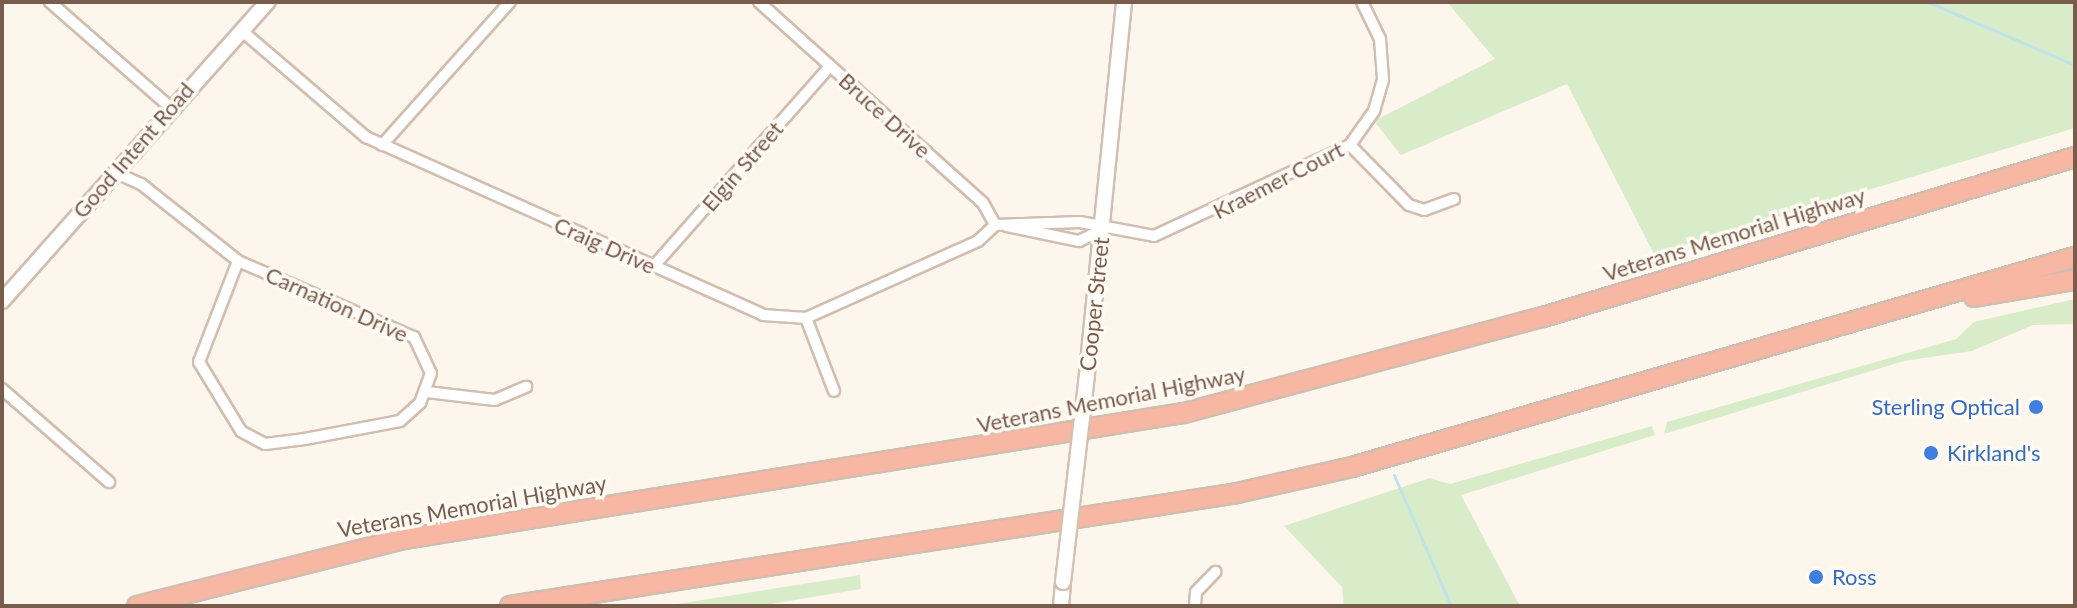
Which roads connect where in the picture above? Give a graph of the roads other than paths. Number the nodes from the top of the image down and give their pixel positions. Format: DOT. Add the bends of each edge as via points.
graph roads {
  1 [pos="50,2"];
  2 [pos="267,2"];
  3 [pos="510,2"];
  4 [pos="759,2"];
  5 [pos="1124,2"];
  6 [pos="1362,2"];
  7 [pos="241,30"];
  8 [pos="830,66"];
  9 [pos="170,107"];
  10 [pos="382,145"];
  11 [pos="1350,145"];
  12 [pos="2075,157"];
  13 [pos="114,172"];
  14 [pos="1454,199"];
  15 [pos="995,225"];
  16 [pos="1007,226"];
  17 [pos="1102,230"];
  18 [pos="2075,257"];
  19 [pos="238,261"];
  20 [pos="653,267"];
  21 [pos="2075,280"];
  22 [pos="2,301"];
  23 [pos="806,318"];
  24 [pos="1800,339"];
  25 [pos="526,387"];
  26 [pos="2,389"];
  27 [pos="834,391"];
  28 [pos="427,392"];
  29 [pos="109,482"];
  30 [pos="1215,572"];
  31 [pos="137,606"];
  32 [pos="510,606"];
  33 [pos="1061,606"];
  34 [pos="1195,606"];
  1 -- 9 [label="street"];
  2 -- 7 [label="main road, Good Intent Road"];
  3 -- 10 [label="street"];
  4 -- 8 [label="street, Bruce Drive"];
  5 -- 17 [label="main road, Cooper Street"];
  6 -- 11 [label="street, Kraemer Court" via="1380,39 1383,79 1374,111"];
  7 -- 9 [label="main road, Good Intent Road"];
  7 -- 10 [label="street, Craig Drive"];
  8 -- 15 [label="street, Bruce Drive" via="983,203"];
  8 -- 20 [label="street, Elgin Street"];
  9 -- 13 [label="main road, Good Intent Road"];
  10 -- 20 [label="street, Craig Drive"];
  11 -- 14 [label="street" via="1409,205 1424,210"];
  11 -- 17 [label="street, Kraemer Court" via="1172,232"];
  12 -- 31 [label="highway, Veterans Memorial Highway" via="1469,338 1184,413 404,539"];
  13 -- 19 [label="street, Carnation Drive" via="141,184"];
  13 -- 22 [label="main road, Good Intent Road"];
  15 -- 16 [label="street"];
  15 -- 23 [label="street" via="978,241"];
  16 -- 17 [label="street" via="1037,220"];
  16 -- 17 [label="street" via="1079,241"];
  17 -- 33 [label="main road, Cooper Street, bridge"];
  18 -- 24 [label="highway"];
  19 -- 28 [label="street, Carnation Drive" via="414,337 428,360"];
  19 -- 28 [label="street, Carnation Drive" via="199,362 241,431 265,444 386,425 411,414"];
  20 -- 23 [label="street, Craig Drive" via="742,308"];
  21 -- 24 [label="highway"];
  23 -- 27 [label="street"];
  24 -- 32 [label="highway" via="1237,493"];
  25 -- 28 [label="street" via="495,400"];
  26 -- 29 [label="street"];
  30 -- 34 [label="street" via="1196,592"];
}
